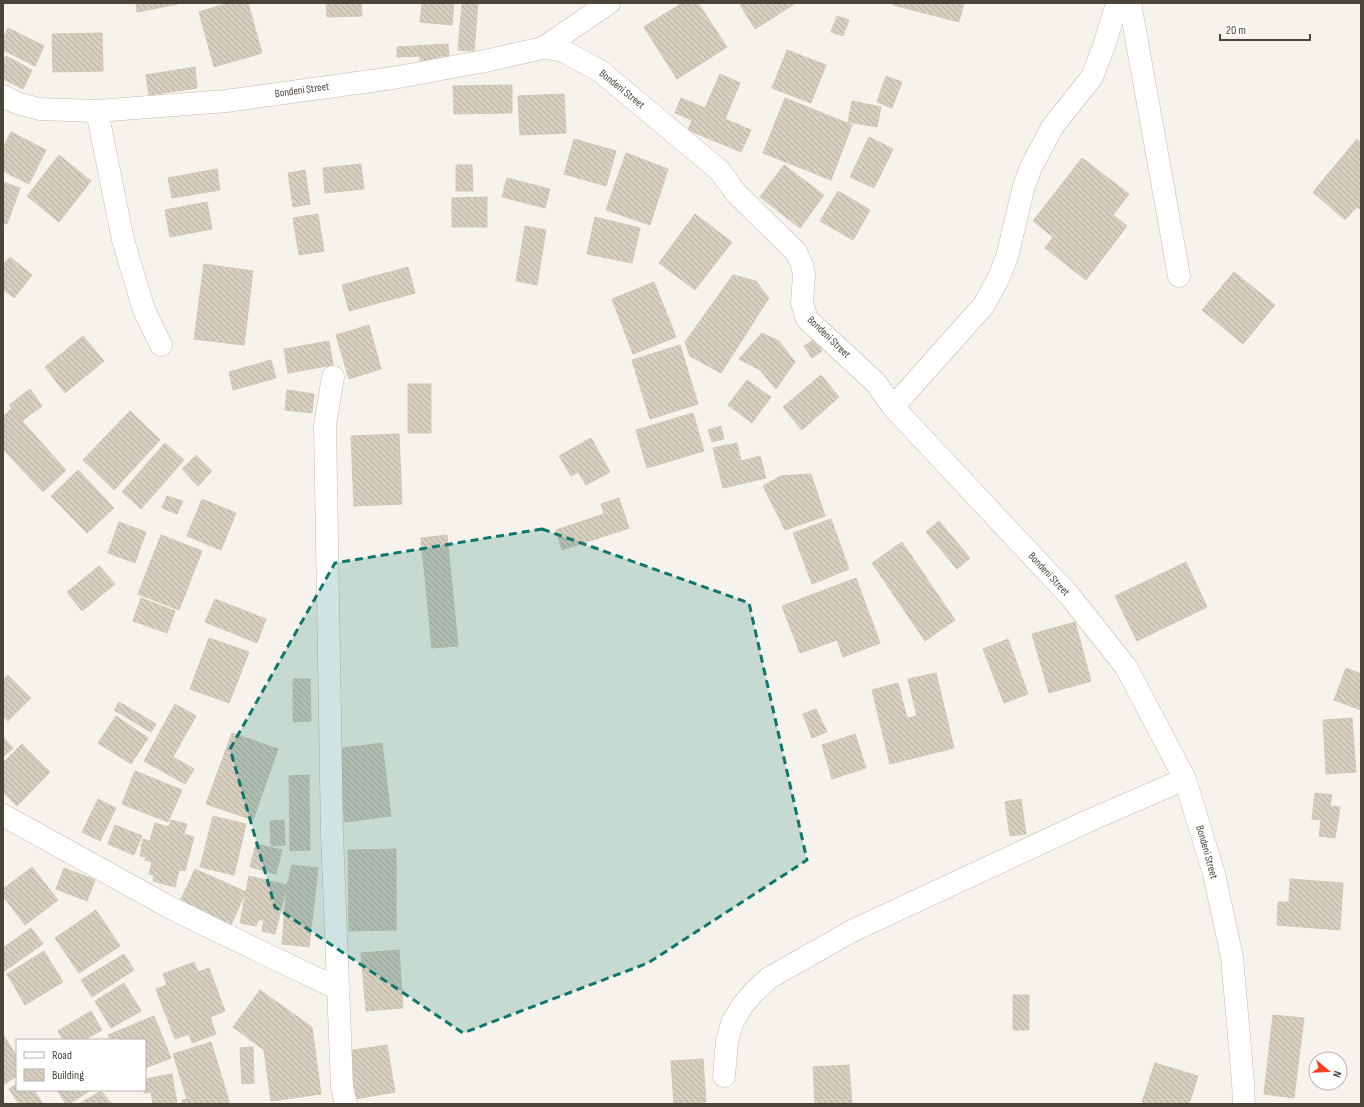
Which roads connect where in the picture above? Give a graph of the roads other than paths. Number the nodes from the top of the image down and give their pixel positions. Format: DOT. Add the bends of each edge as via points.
graph roads {
  1 [pos="609,3"];
  2 [pos="1117,3"];
  3 [pos="1130,3"];
  4 [pos="543,48"];
  5 [pos="3,96"];
  6 [pos="97,111"];
  7 [pos="1179,276"];
  8 [pos="161,345"];
  9 [pos="333,377"];
  10 [pos="893,407"];
  11 [pos="1185,779"];
  12 [pos="3,815"];
  13 [pos="339,989"];
  14 [pos="724,1076"];
  15 [pos="346,1104"];
  16 [pos="1244,1104"];
  1 -- 4 [label="street"];
  2 -- 10 [label="street" via="1092,77 1053,126 1031,167 1007,257 984,305"];
  3 -- 7 [label="street"];
  4 -- 6 [label="street, Bondeni Street" via="392,78 226,101"];
  4 -- 10 [label="street, Bondeni Street" via="565,52 600,71 719,170 736,193 796,252 804,274 802,303 807,319 876,383"];
  5 -- 6 [label="street, Bondeni Street" via="39,109"];
  6 -- 8 [label="street" via="123,240 144,310"];
  9 -- 13 [label="street" via="325,425 331,794"];
  10 -- 11 [label="street, Bondeni Street" via="1069,596 1126,667"];
  11 -- 14 [label="street" via="852,930 769,978 742,1006 732,1023"];
  11 -- 16 [label="street, Bondeni Street" via="1214,874 1232,957"];
  12 -- 13 [label="street" via="169,907"];
  13 -- 15 [label="street" via="342,1087"];
}
